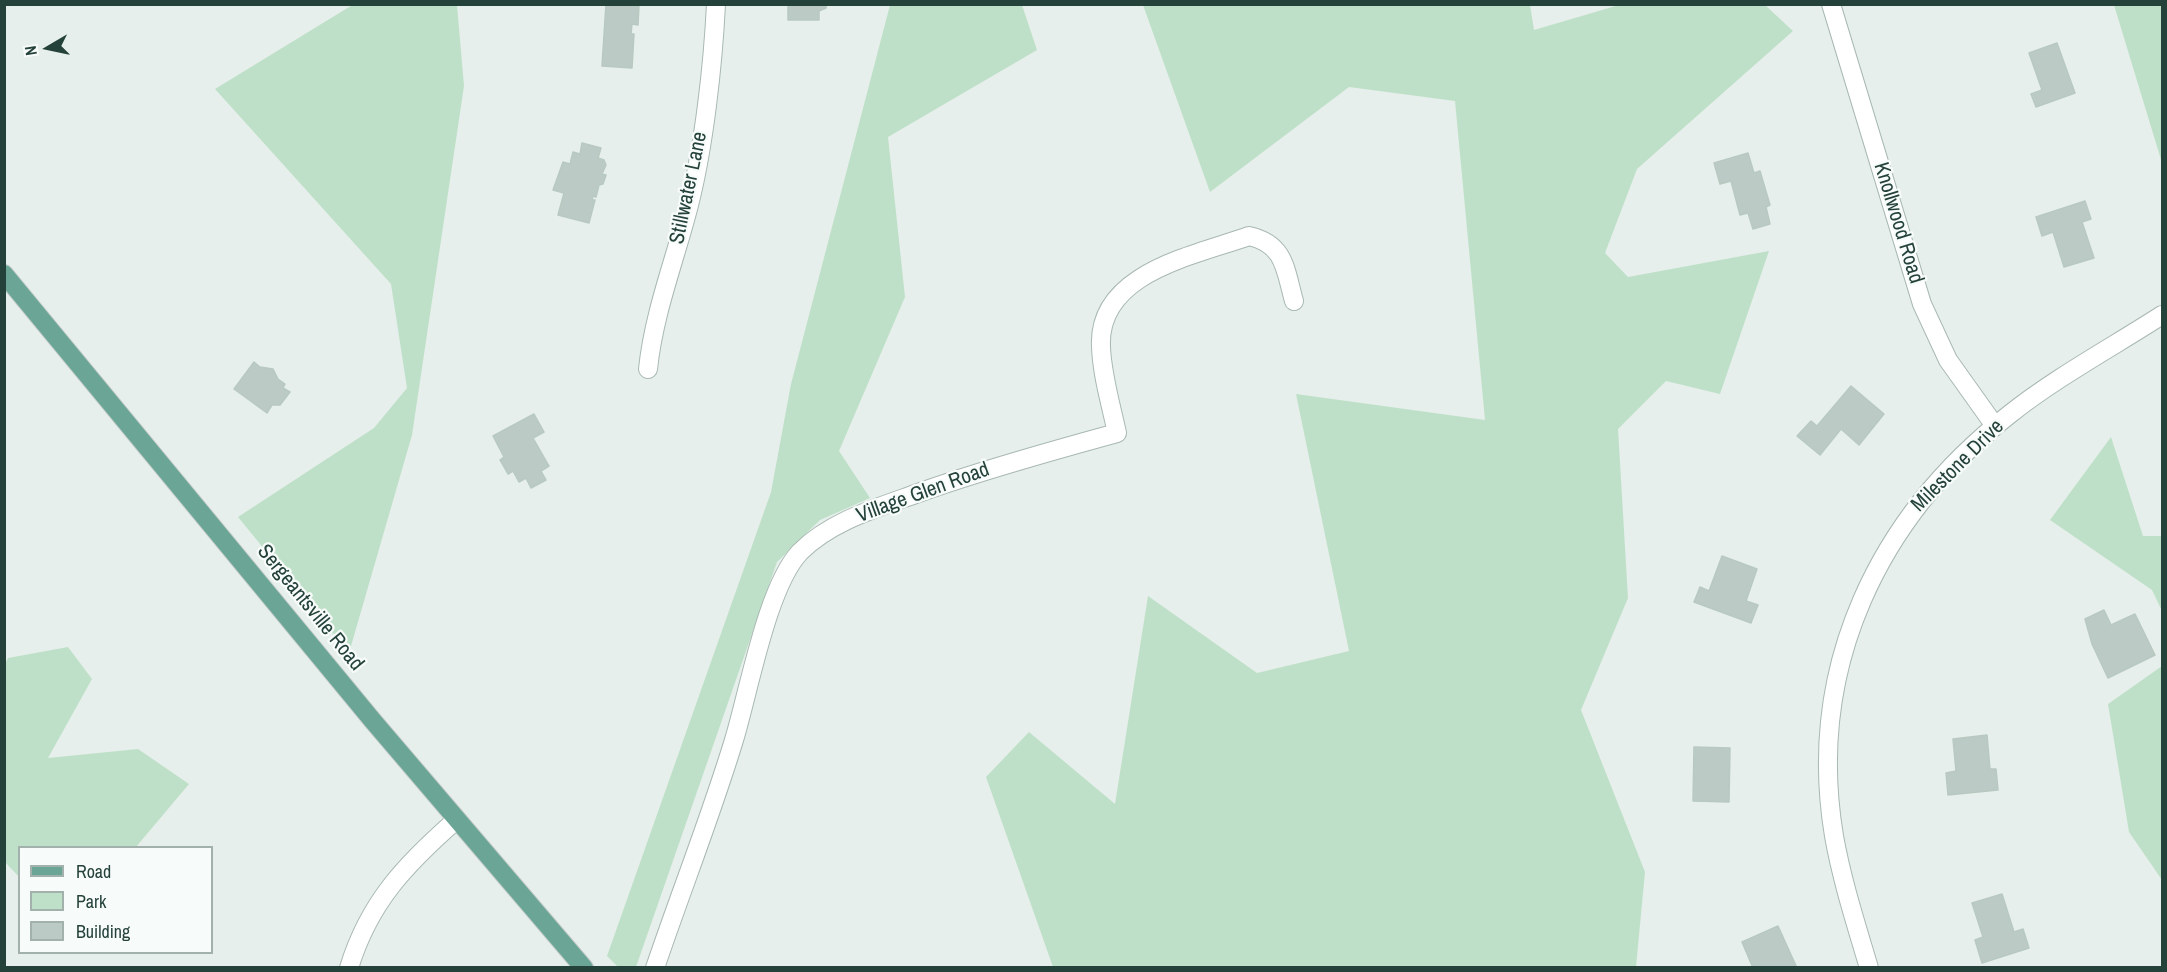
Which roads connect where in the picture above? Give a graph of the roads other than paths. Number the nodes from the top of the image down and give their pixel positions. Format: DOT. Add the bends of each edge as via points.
graph roads {
  1 [pos="716,4"];
  2 [pos="1831,4"];
  3 [pos="4,274"];
  4 [pos="1294,301"];
  5 [pos="2163,315"];
  6 [pos="648,369"];
  7 [pos="1995,426"];
  8 [pos="456,820"];
  9 [pos="349,968"];
  10 [pos="584,968"];
  11 [pos="655,968"];
  12 [pos="1869,968"];
  1 -- 6 [label="street, Stillwater Lane" via="690,202 654,323"];
  2 -- 7 [label="street, Knollwood Road" via="1922,304 1948,360"];
  3 -- 8 [label="main road, Sergeantsville Road"];
  4 -- 11 [label="street, Village Glen Road" via="1282,258 1274,246 1249,236 1145,275 1110,303 1101,330 1102,360 1117,433 1018,460 873,509 833,528 800,553 788,568 771,607 734,741"];
  5 -- 7 [label="street, Milestone Drive"];
  7 -- 12 [label="street, Milestone Drive" via="1936,482 1900,528 1868,585 1844,652 1833,708 1830,801 1845,888"];
  8 -- 9 [label="street" via="384,893 366,924"];
  8 -- 10 [label="main road, Sergeantsville Road"];
}
